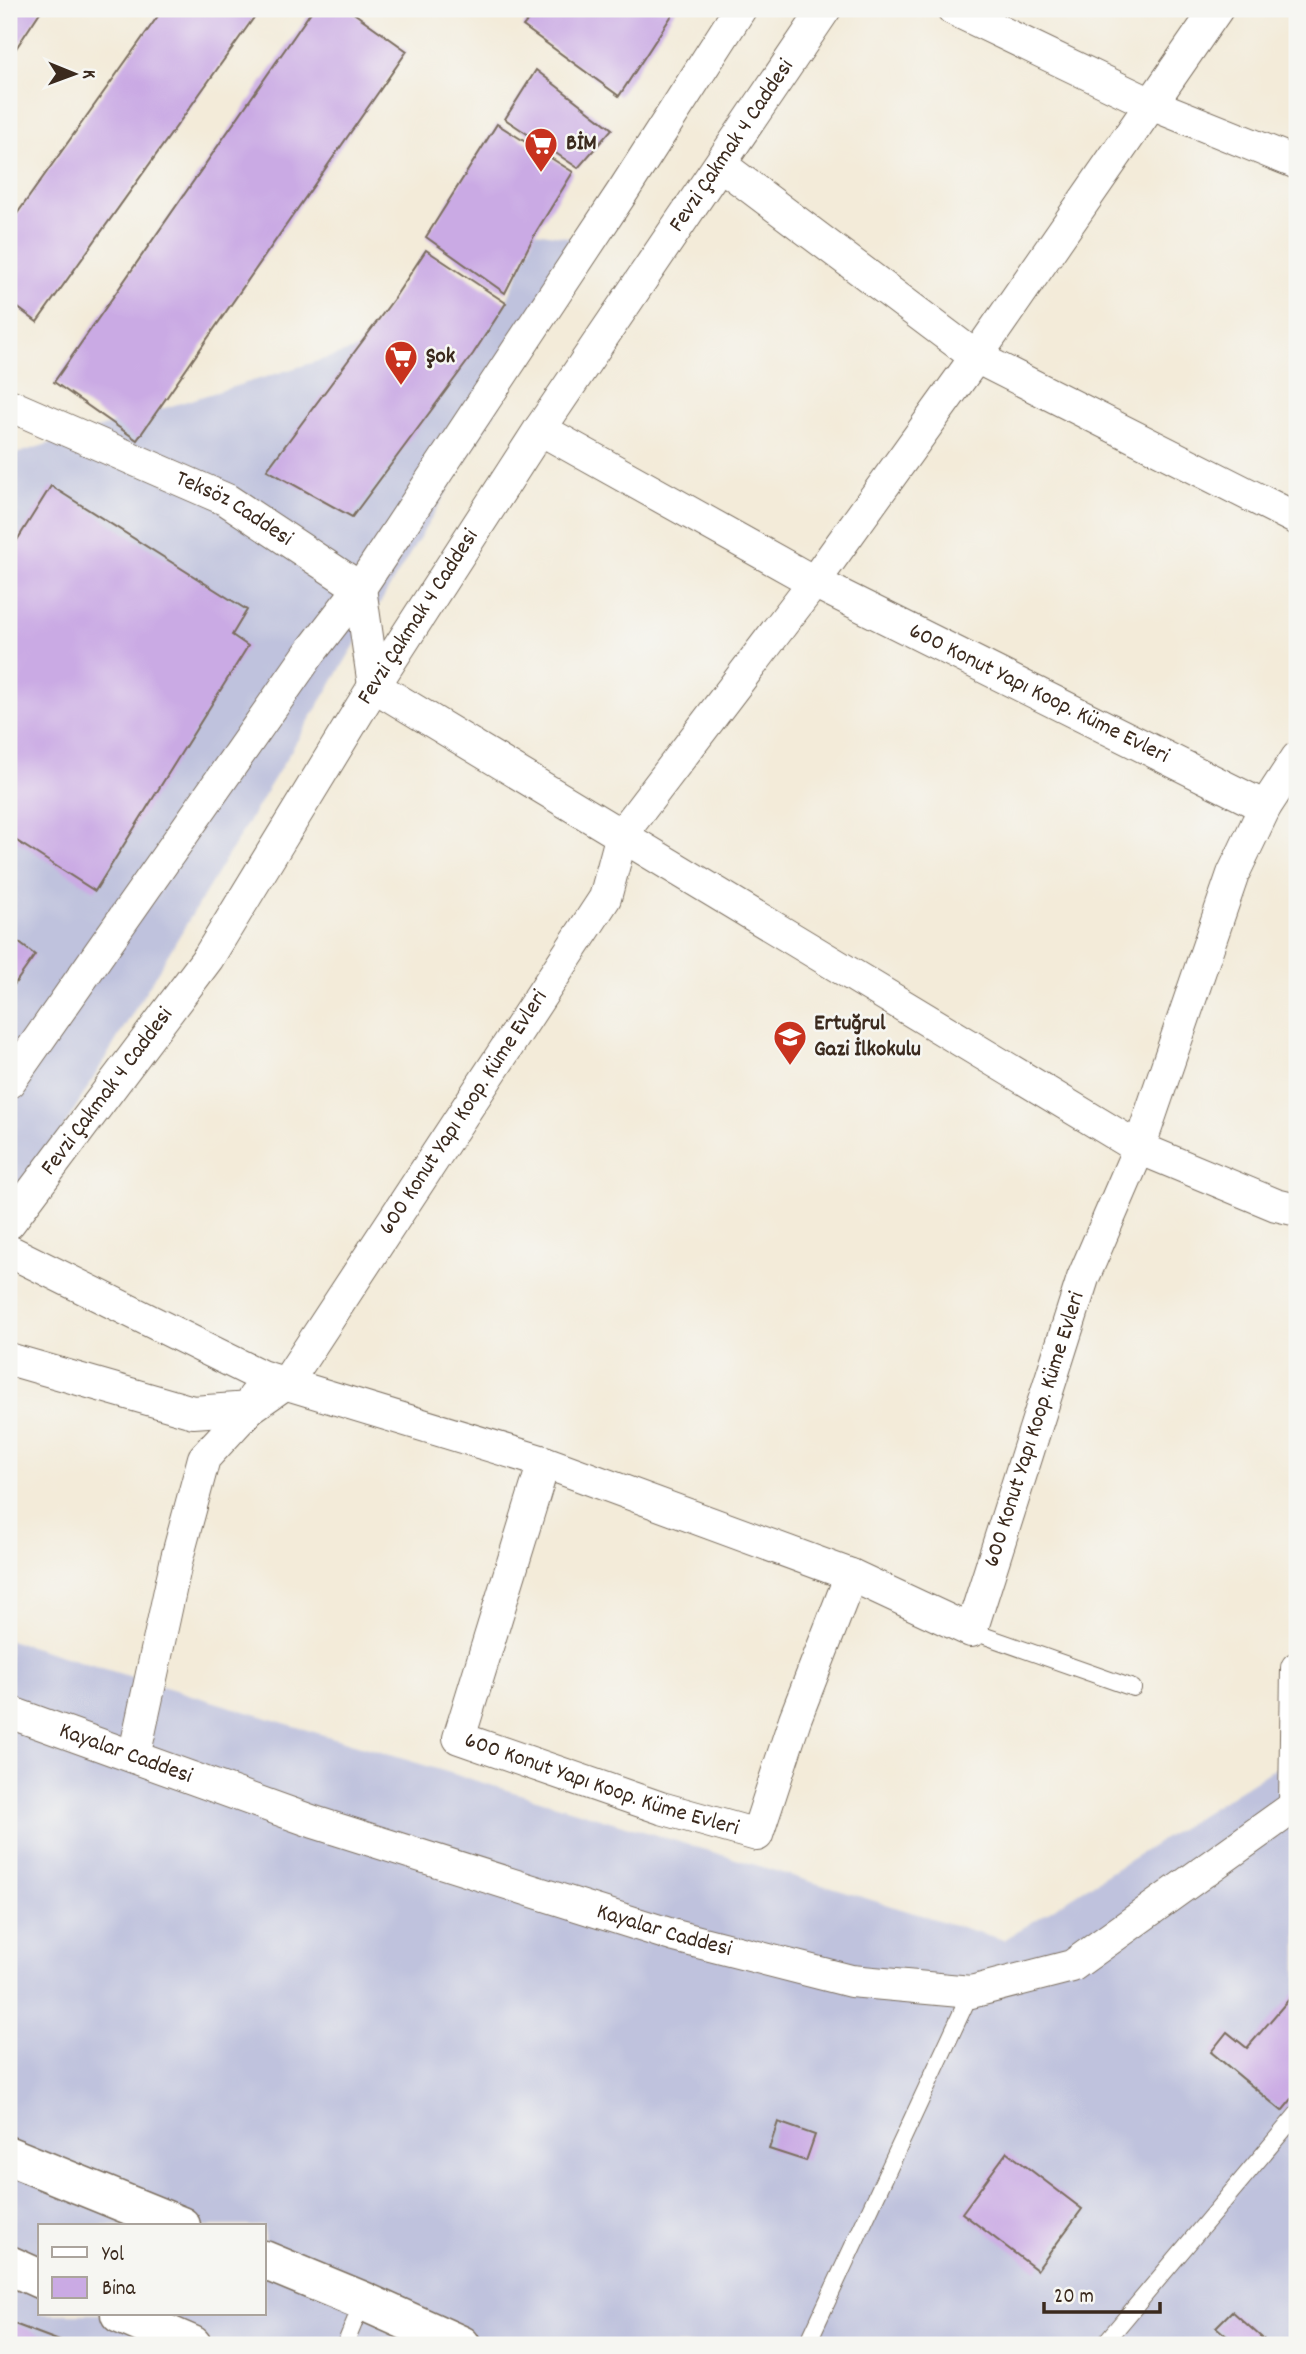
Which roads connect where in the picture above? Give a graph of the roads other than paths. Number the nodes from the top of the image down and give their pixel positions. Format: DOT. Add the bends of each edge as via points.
graph roads {
  1 [pos="740,9"];
  2 [pos="825,9"];
  3 [pos="953,9"];
  4 [pos="1217,9"];
  5 [pos="1151,104"];
  6 [pos="1297,163"];
  7 [pos="721,165"];
  8 [pos="976,357"];
  9 [pos="9,405"];
  10 [pos="540,429"];
  11 [pos="1297,519"];
  12 [pos="814,582"];
  13 [pos="360,588"];
  14 [pos="374,686"];
  15 [pos="1297,758"];
  16 [pos="1265,807"];
  17 [pos="622,834"];
  18 [pos="9,1082"];
  19 [pos="1139,1148"];
  20 [pos="1297,1210"];
  21 [pos="9,1223"];
  22 [pos="9,1251"];
  23 [pos="9,1359"];
  24 [pos="274,1379"];
  25 [pos="250,1408"];
  26 [pos="544,1462"];
  27 [pos="851,1575"];
  28 [pos="971,1631"];
  29 [pos="1297,1668"];
  30 [pos="1133,1688"];
  31 [pos="9,1712"];
  32 [pos="134,1757"];
  33 [pos="1296,1807"];
  34 [pos="971,1992"];
  35 [pos="1297,2114"];
  36 [pos="9,2156"];
  37 [pos="176,2224"];
  38 [pos="266,2261"];
  39 [pos="9,2265"];
  40 [pos="38,2278"];
  41 [pos="363,2301"];
  42 [pos="125,2316"];
  43 [pos="192,2345"];
  44 [pos="345,2345"];
  45 [pos="461,2345"];
  46 [pos="807,2345"];
  47 [pos="1103,2345"];
  1 -- 13 [label="street"];
  2 -- 7 [label="street, Fevzi Çakmak 4 Caddesi"];
  3 -- 5 [label="street"];
  4 -- 5 [label="street, 600 Konut Yapı Koop. Küme Evleri"];
  5 -- 6 [label="street"];
  5 -- 8 [label="street, 600 Konut Yapı Koop. Küme Evleri"];
  7 -- 8 [label="street"];
  7 -- 10 [label="street, Fevzi Çakmak 4 Caddesi"];
  8 -- 11 [label="street"];
  8 -- 12 [label="street, 600 Konut Yapı Koop. Küme Evleri"];
  9 -- 13 [label="street, Teksöz Caddesi" via="227,500"];
  10 -- 12 [label="street, 600 Konut Yapı Koop. Küme Evleri"];
  10 -- 14 [label="street, Fevzi Çakmak 4 Caddesi"];
  12 -- 16 [label="street, 600 Konut Yapı Koop. Küme Evleri"];
  12 -- 17 [label="street, 600 Konut Yapı Koop. Küme Evleri"];
  13 -- 14 [label="street"];
  13 -- 18 [label="street"];
  14 -- 17 [label="street"];
  14 -- 21 [label="street, Fevzi Çakmak 4 Caddesi" via="208,958"];
  15 -- 16 [label="street, 600 Konut Yapı Koop. Küme Evleri"];
  16 -- 19 [label="street, 600 Konut Yapı Koop. Küme Evleri" via="1233,874"];
  17 -- 19 [label="street"];
  17 -- 24 [label="street, 600 Konut Yapı Koop. Küme Evleri" via="605,898"];
  19 -- 20 [label="street"];
  19 -- 28 [label="street, 600 Konut Yapı Koop. Küme Evleri" via="1083,1279"];
  22 -- 24 [label="street"];
  23 -- 25 [label="street" via="193,1412"];
  24 -- 25 [label="street, 600 Konut Yapı Koop. Küme Evleri"];
  24 -- 26 [label="street"];
  25 -- 32 [label="street, 600 Konut Yapı Koop. Küme Evleri" via="204,1458"];
  26 -- 27 [label="street"];
  26 -- 27 [label="street, 600 Konut Yapı Koop. Küme Evleri" via="459,1738 661,1808 757,1835 795,1719"];
  27 -- 28 [label="street"];
  28 -- 30 [label="lane"];
  29 -- 33 [label="street"];
  31 -- 32 [label="street, Kayalar Caddesi"];
  32 -- 34 [label="street, Kayalar Caddesi" via="314,1822 675,1936 850,1981"];
  33 -- 34 [label="street, Kayalar Caddesi" via="1072,1966"];
  34 -- 46 [label="lane"];
  35 -- 47 [label="lane"];
  36 -- 37 [label="street"];
  38 -- 41 [label="street"];
  39 -- 40 [label="street"];
  41 -- 44 [label="lane"];
  41 -- 45 [label="street"];
  42 -- 43 [label="street"];
}
